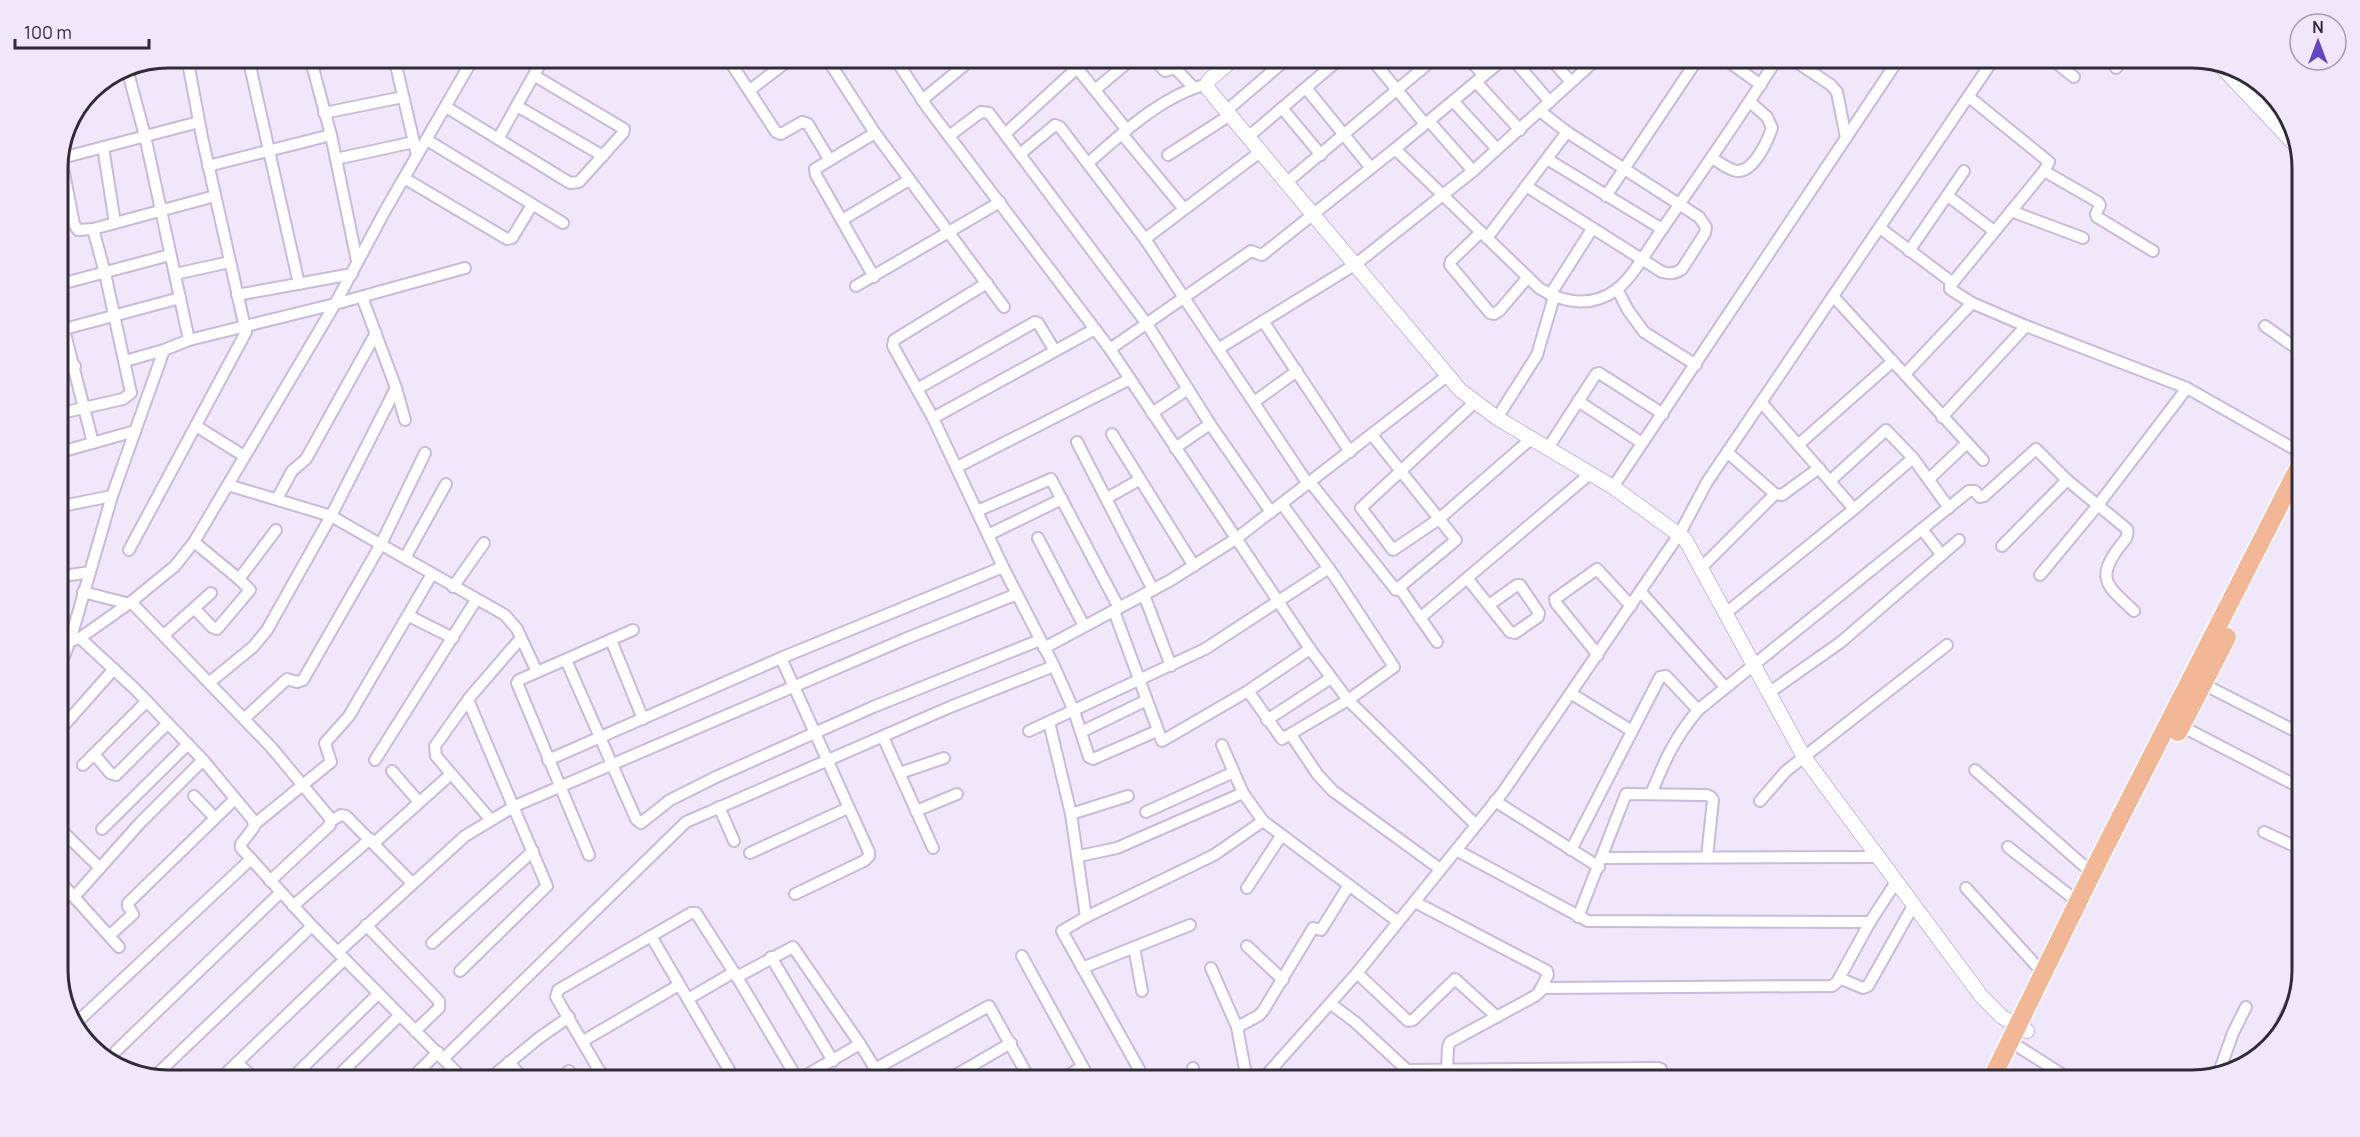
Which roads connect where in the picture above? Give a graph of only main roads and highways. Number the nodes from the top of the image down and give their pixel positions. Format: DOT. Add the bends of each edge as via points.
graph roads {
  1 [pos="2292,479"];
  2 [pos="2292,507"];
  3 [pos="2021,1034"];
  4 [pos="1998,1070"];
  5 [pos="2008,1070"];
  1 -- 3 [label="highway" via="2042,972"];
  2 -- 3 [label="highway"];
  3 -- 4 [label="highway"];
  3 -- 5 [label="highway"];
}
